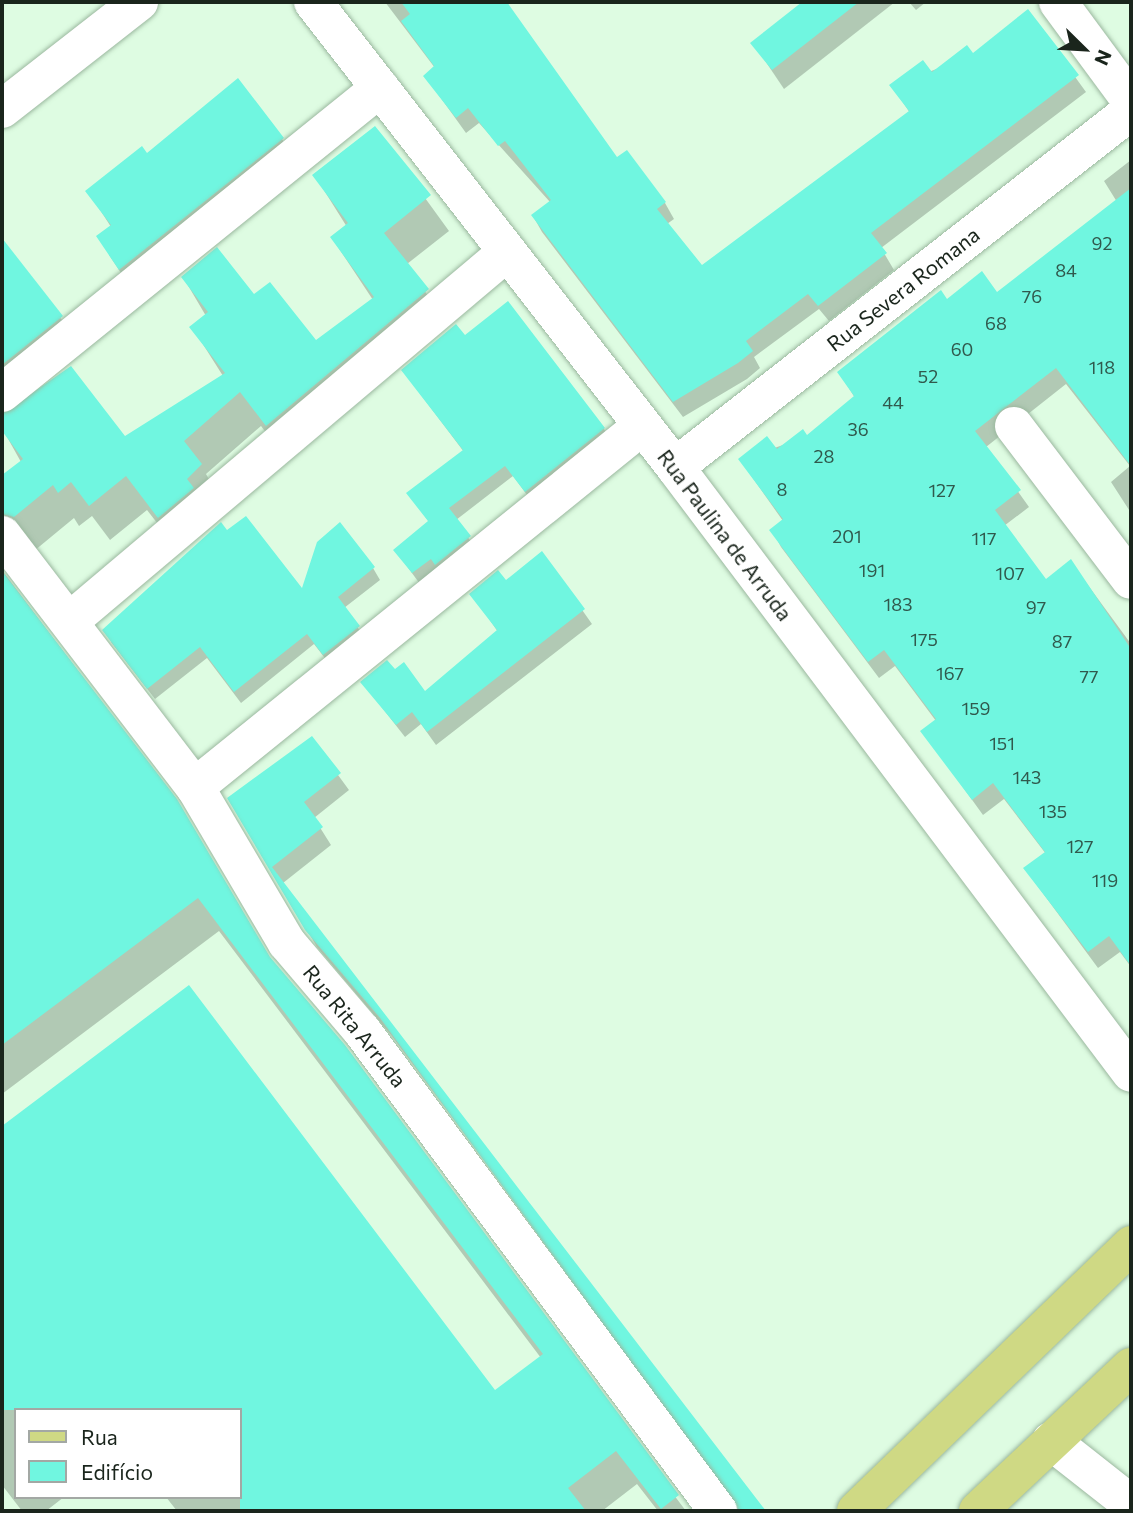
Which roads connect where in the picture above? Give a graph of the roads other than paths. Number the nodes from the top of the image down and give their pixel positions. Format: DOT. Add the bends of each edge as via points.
graph roads {
  1 [pos="139,2"];
  2 [pos="313,2"];
  3 [pos="1058,2"];
  4 [pos="380,88"];
  5 [pos="1131,101"];
  6 [pos="2,109"];
  7 [pos="1131,111"];
  8 [pos="507,252"];
  9 [pos="2,393"];
  10 [pos="642,426"];
  11 [pos="1014,426"];
  12 [pos="675,467"];
  13 [pos="2,535"];
  14 [pos="1131,580"];
  15 [pos="71,620"];
  16 [pos="195,787"];
  17 [pos="1131,1073"];
  18 [pos="1131,1245"];
  19 [pos="1131,1367"];
  20 [pos="1051,1441"];
  21 [pos="1131,1504"];
  22 [pos="718,1511"];
  23 [pos="856,1511"];
  24 [pos="978,1511"];
  1 -- 6 [label="street"];
  2 -- 4 [label="street, Rua Paulina de Arruda"];
  3 -- 5 [label="street"];
  4 -- 8 [label="street, Rua Paulina de Arruda"];
  4 -- 9 [label="street"];
  7 -- 12 [label="street, Rua Severa Romana"];
  8 -- 10 [label="street, Rua Paulina de Arruda"];
  8 -- 15 [label="street"];
  10 -- 12 [label="street, Rua Paulina de Arruda"];
  10 -- 16 [label="street"];
  11 -- 14 [label="street"];
  12 -- 17 [label="street, Rua Paulina de Arruda"];
  13 -- 15 [label="street, Rua Rita Arruda"];
  15 -- 16 [label="street, Rua Rita Arruda"];
  16 -- 22 [label="street, Rua Rita Arruda" via="250,888"];
  18 -- 23 [label="main road"];
  19 -- 20 [label="main road"];
  20 -- 21 [label="street"];
  20 -- 24 [label="main road"];
}
